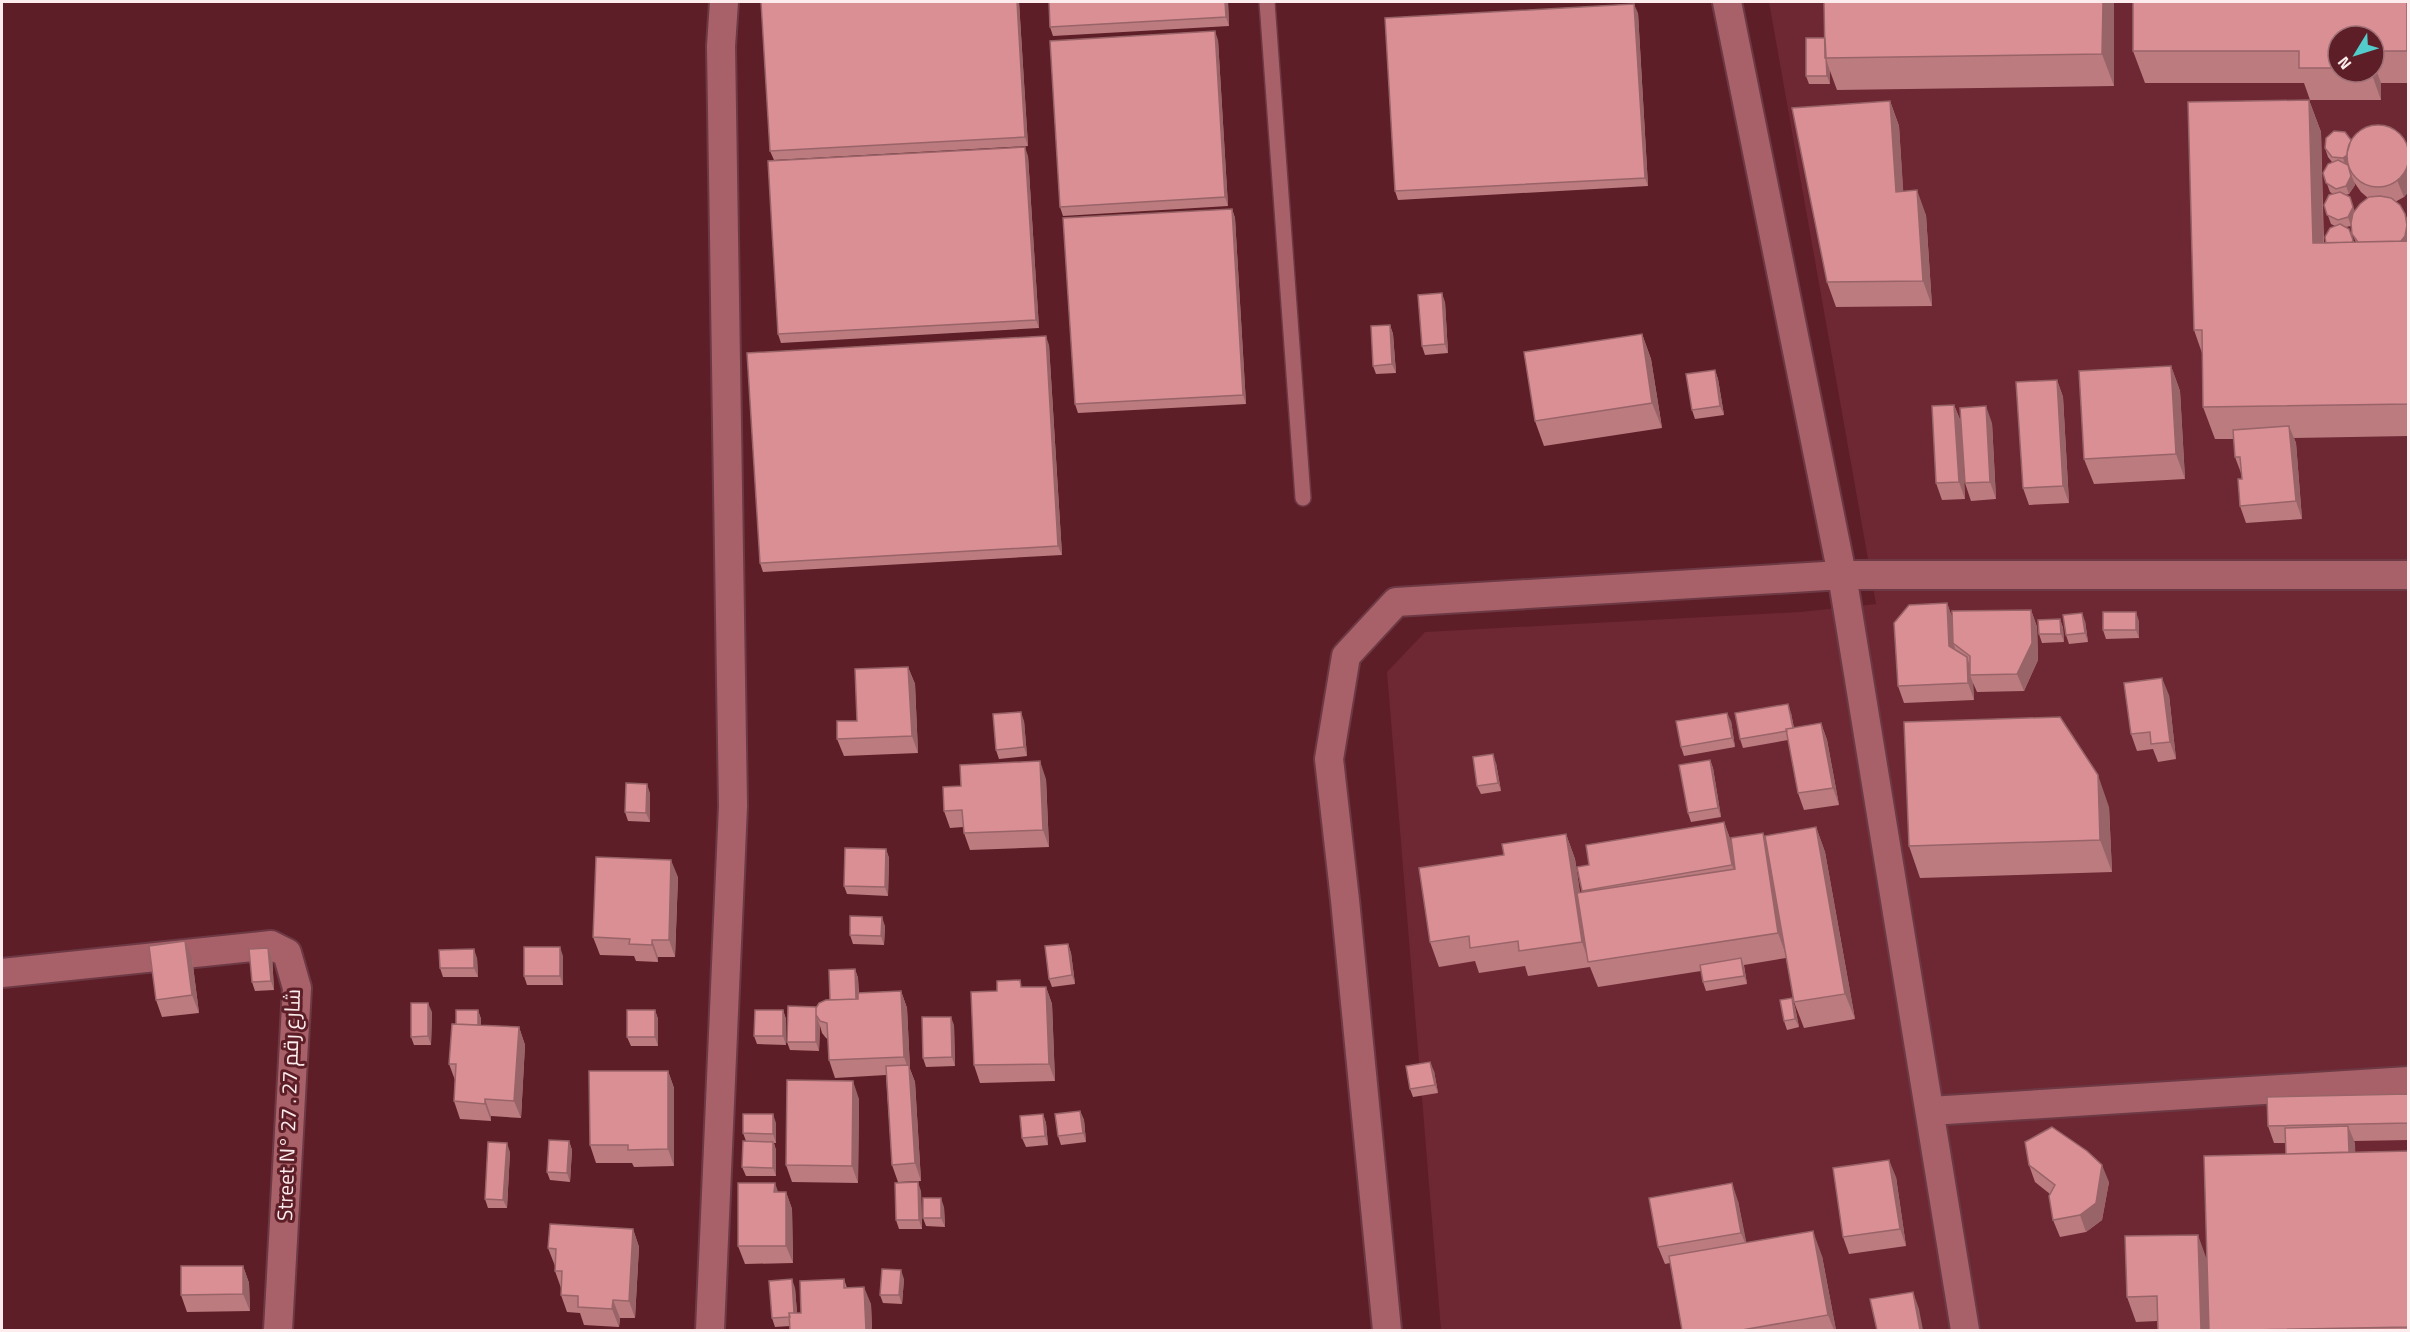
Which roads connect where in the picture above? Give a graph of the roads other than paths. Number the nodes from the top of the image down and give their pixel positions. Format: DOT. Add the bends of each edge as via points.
graph roads {
  1 [pos="724,2"];
  2 [pos="1267,2"];
  3 [pos="1727,2"];
  4 [pos="1303,498"];
  5 [pos="1842,575"];
  6 [pos="2409,575"];
  7 [pos="2,973"];
  8 [pos="2409,1081"];
  9 [pos="1930,1111"];
  10 [pos="278,1330"];
  11 [pos="710,1330"];
  12 [pos="1387,1330"];
  13 [pos="1965,1330"];
  1 -- 11 [label="street" via="721,46 733,806"];
  2 -- 4 [label="lane"];
  3 -- 5 [label="street"];
  5 -- 6 [label="street"];
  5 -- 9 [label="street"];
  5 -- 12 [label="street" via="1396,602 1346,656 1329,759"];
  7 -- 10 [label="street, Street N° 27 . شارع رقم 27" via="271,945 287,953 297,988"];
  8 -- 9 [label="street"];
  9 -- 13 [label="street"];
}
